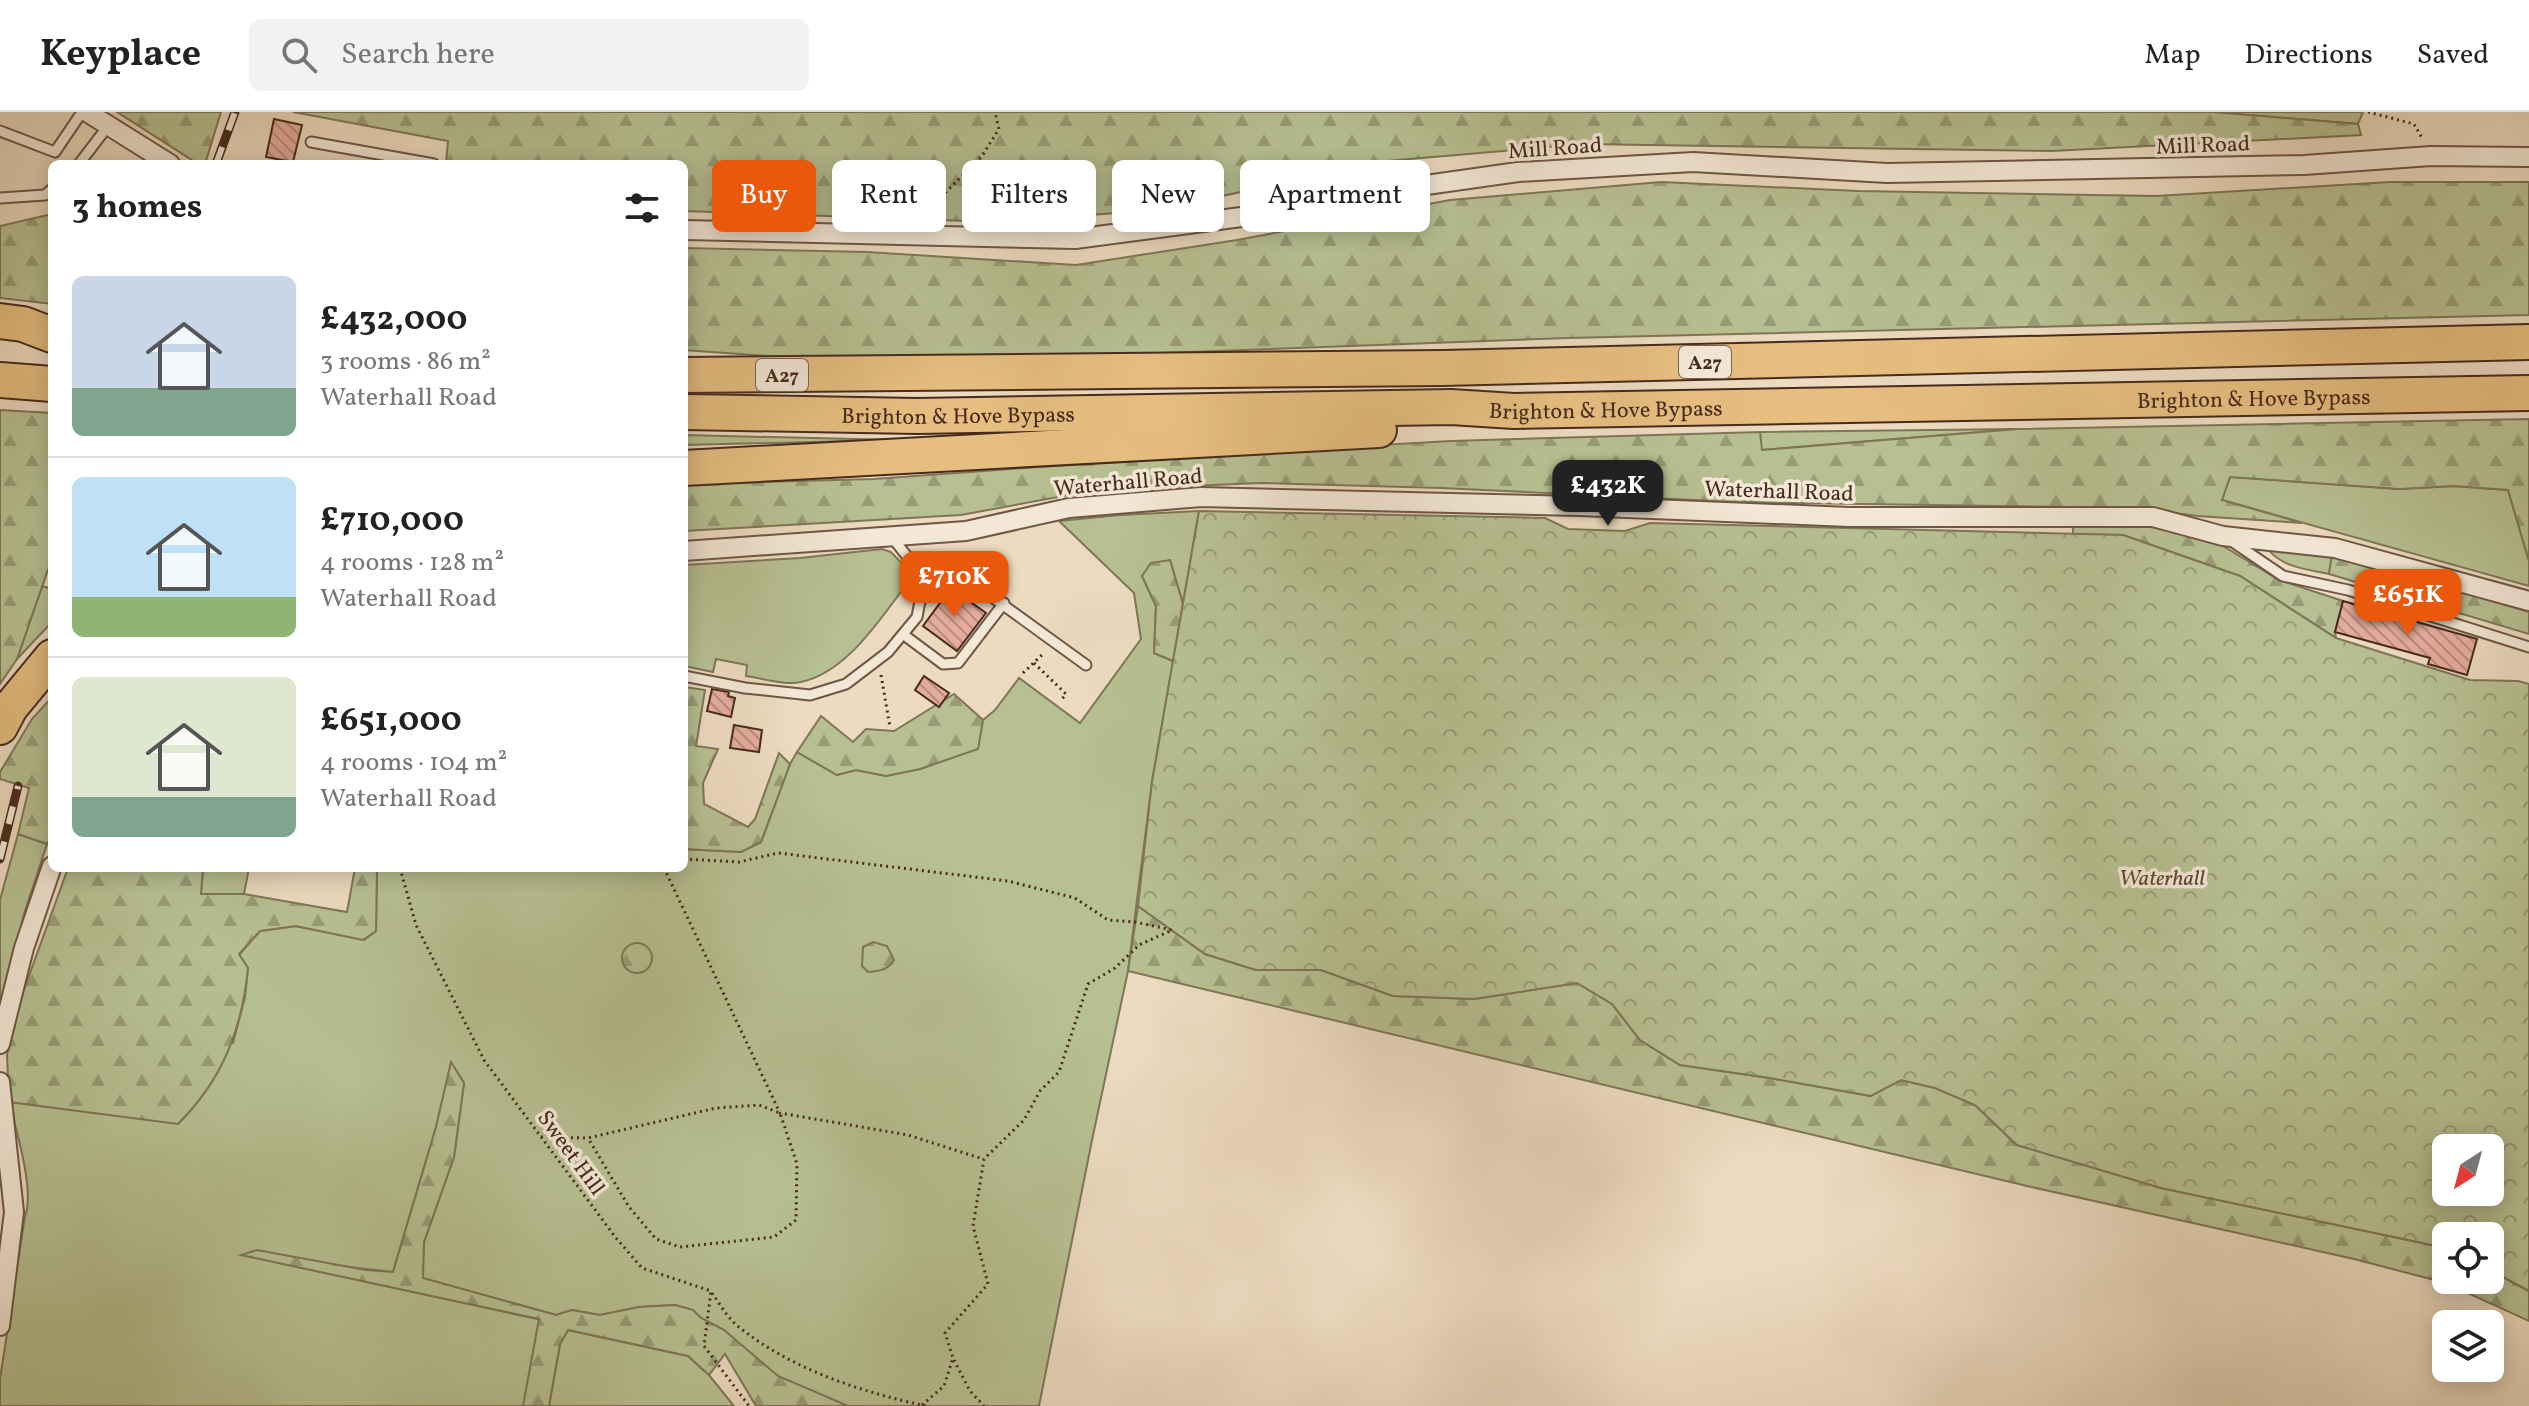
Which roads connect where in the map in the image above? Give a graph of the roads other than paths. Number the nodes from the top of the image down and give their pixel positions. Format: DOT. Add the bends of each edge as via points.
graph roads {
  1 [pos="85,112"];
  2 [pos="108,126"];
  3 [pos="0,131"];
  4 [pos="311,142"];
  5 [pos="2529,157"];
  6 [pos="82,160"];
  7 [pos="163,160"];
  8 [pos="412,160"];
  9 [pos="48,192"];
  10 [pos="0,198"];
  11 [pos="688,230"];
  12 [pos="0,321"];
  13 [pos="48,333"];
  14 [pos="0,341"];
  15 [pos="2529,342"];
  16 [pos="48,343"];
  17 [pos="688,375"];
  18 [pos="0,380"];
  19 [pos="48,384"];
  20 [pos="2529,393"];
  21 [pos="1514,411"];
  22 [pos="688,412"];
  23 [pos="688,468"];
  24 [pos="890,535"];
  25 [pos="2223,536"];
  26 [pos="688,551"];
  27 [pos="926,569"];
  28 [pos="2529,601"];
  29 [pos="1004,603"];
  30 [pos="904,635"];
  31 [pos="2529,647"];
  32 [pos="48,662"];
  33 [pos="1086,665"];
  34 [pos="688,677"];
  35 [pos="0,727"];
  36 [pos="50,872"];
  37 [pos="0,1044"];
  38 [pos="0,1082"];
  39 [pos="10,1177"];
  40 [pos="0,1193"];
  41 [pos="0,1326"];
  1 -- 2 [label="street"];
  1 -- 3 [label="lane" via="55,152"];
  2 -- 6 [label="lane"];
  2 -- 7 [label="street"];
  4 -- 8 [label="lane"];
  5 -- 11 [label="street, Mill Road" via="1887,173 1693,162 1518,172 1075,239"];
  9 -- 10 [label="lane"];
  12 -- 13 [label="highway"];
  14 -- 16 [label="highway"];
  15 -- 17 [label="highway, Brighton & Hove Bypass / A27" via="1443,368"];
  18 -- 19 [label="highway"];
  20 -- 21 [label="highway, Brighton & Hove Bypass / A27"];
  21 -- 22 [label="highway, Brighton & Hove Bypass / A27" via="1451,407 917,416"];
  21 -- 23 [label="highway" via="1447,427"];
  24 -- 25 [label="street, Waterhall Road" via="966,531 1069,508 1201,497 1849,517 2153,517"];
  24 -- 26 [label="street, Waterhall Road"];
  24 -- 27 [label="lane"];
  25 -- 28 [label="street, Waterhall Road" via="2335,548"];
  25 -- 31 [label="lane" via="2283,576 2348,590"];
  27 -- 29 [label="lane" via="963,576"];
  27 -- 30 [label="lane" via="917,617"];
  29 -- 30 [label="lane" via="958,663 943,664"];
  29 -- 33 [label="lane"];
  30 -- 34 [label="lane" via="846,684 810,695"];
  32 -- 35 [label="highway"];
  36 -- 37 [label="street"];
  38 -- 39 [label="street"];
  39 -- 40 [label="lane"];
  39 -- 41 [label="street" via="14,1212"];
}
